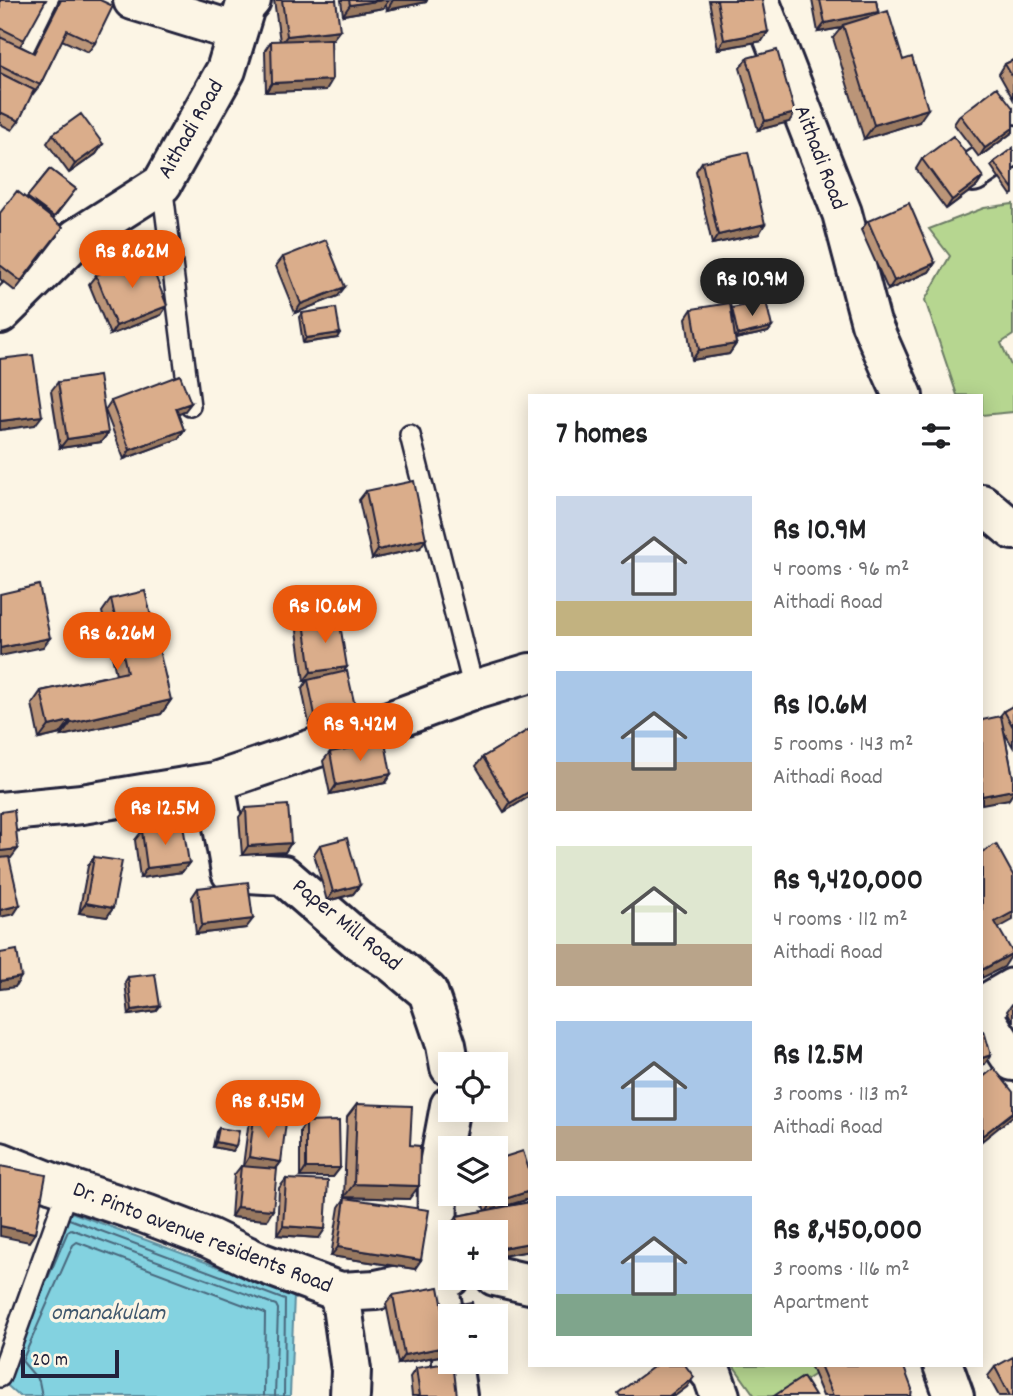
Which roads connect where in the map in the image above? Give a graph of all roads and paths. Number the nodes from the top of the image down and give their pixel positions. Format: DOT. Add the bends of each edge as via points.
graph roads {
  1 [pos="134,0"];
  2 [pos="758,0"];
  3 [pos="244,16"];
  4 [pos="1013,145"];
  5 [pos="973,172"];
  6 [pos="162,184"];
  7 [pos="0,314"];
  8 [pos="902,394"];
  9 [pos="190,406"];
  10 [pos="410,435"];
  11 [pos="983,505"];
  12 [pos="1013,530"];
  13 [pos="528,674"];
  14 [pos="474,690"];
  15 [pos="215,782"];
  16 [pos="0,812"];
  17 [pos="1013,988"];
  18 [pos="983,1005"];
  19 [pos="983,1016"];
  20 [pos="447,1052"];
  21 [pos="1013,1061"];
  22 [pos="447,1122"];
  23 [pos="0,1162"];
  24 [pos="68,1188"];
  25 [pos="441,1220"];
  26 [pos="438,1278"];
  27 [pos="508,1279"];
  28 [pos="528,1284"];
  29 [pos="340,1292"];
  30 [pos="944,1367"];
  31 [pos="454,1374"];
  32 [pos="0,1377"];
  33 [pos="350,1396"];
  34 [pos="457,1396"];
  35 [pos="954,1396"];
  1 -- 3 [label="street"];
  2 -- 8 [label="street, Aithadi Road" via="842,213 871,323"];
  3 -- 6 [label="street, Aithadi Road" via="226,70"];
  4 -- 5 [label="street"];
  6 -- 7 [label="street, Aithadi Road" via="77,238"];
  6 -- 9 [label="lane"];
  10 -- 14 [label="lane"];
  11 -- 12 [label="street"];
  13 -- 14 [label="street"];
  14 -- 15 [label="street"];
  15 -- 16 [label="street"];
  15 -- 20 [label="street, Paper Mill Road" via="231,872 283,875 358,940 392,962 428,992"];
  17 -- 18 [label="street"];
  19 -- 21 [label="street"];
  22 -- 25 [label="street" via="438,1170"];
  23 -- 24 [label="street, Dr. Pinto avenue residents Road"];
  24 -- 29 [label="street, Dr. Pinto avenue residents Road" via="209,1238"];
  24 -- 32 [label="lane"];
  26 -- 29 [label="street, Dr. Pinto avenue residents Road"];
  27 -- 28 [label="street"];
  29 -- 33 [label="street"];
  30 -- 35 [label="street"];
  31 -- 34 [label="street"];
}
